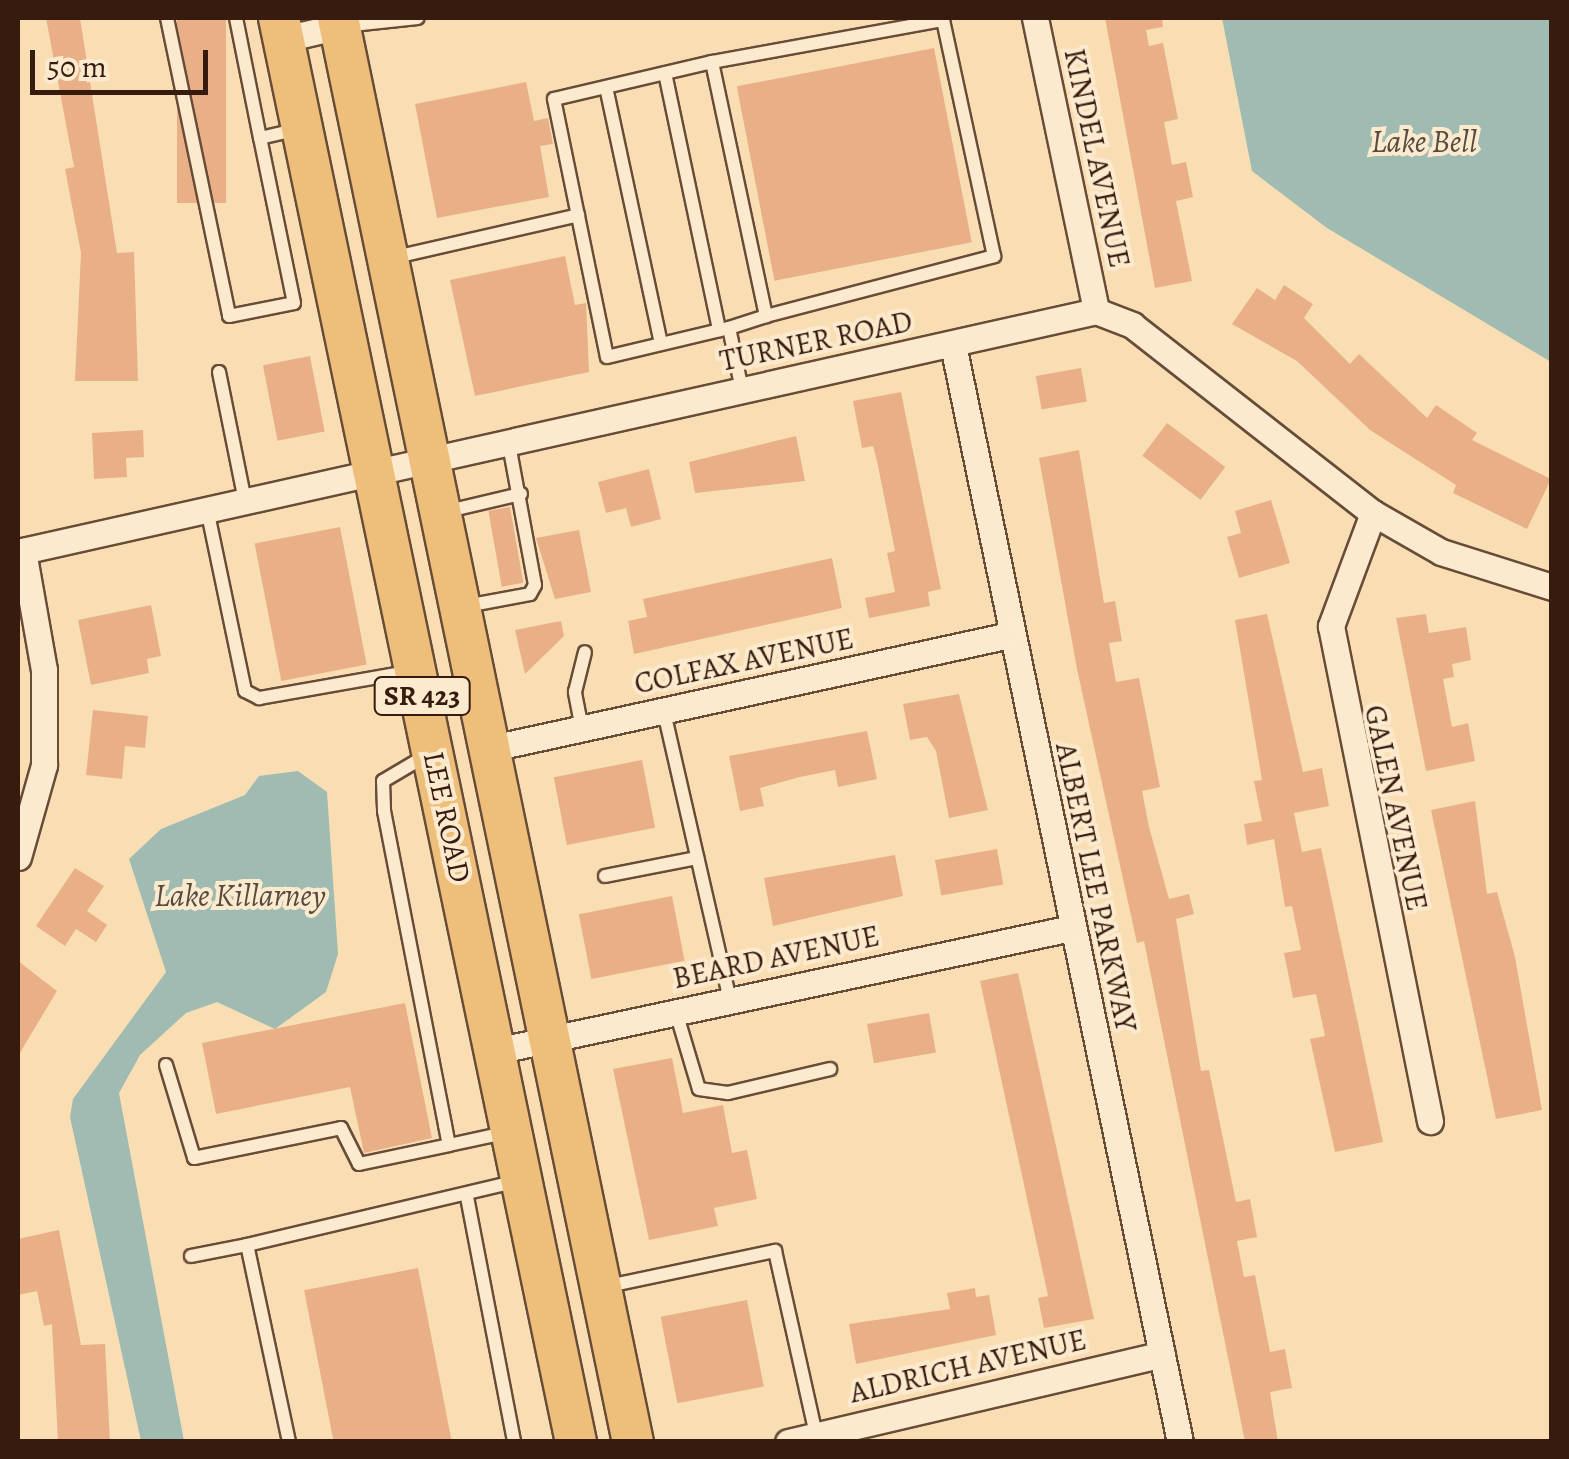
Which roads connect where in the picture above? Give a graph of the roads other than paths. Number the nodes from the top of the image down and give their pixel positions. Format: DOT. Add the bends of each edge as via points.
graph roads {
  1 [pos="168,18"];
  2 [pos="236,18"];
  3 [pos="418,18"];
  4 [pos="1036,18"];
  5 [pos="339,22"];
  6 [pos="282,28"];
  7 [pos="712,62"];
  8 [pos="665,73"];
  9 [pos="606,87"];
  10 [pos="303,128"];
  11 [pos="260,138"];
  12 [pos="578,216"];
  13 [pos="388,258"];
  14 [pos="1096,311"];
  15 [pos="766,316"];
  16 [pos="724,329"];
  17 [pos="661,343"];
  18 [pos="953,346"];
  19 [pos="219,372"];
  20 [pos="742,390"];
  21 [pos="508,440"];
  22 [pos="430,457"];
  23 [pos="375,471"];
  24 [pos="521,494"];
  25 [pos="245,500"];
  26 [pos="207,509"];
  27 [pos="441,513"];
  28 [pos="1373,514"];
  29 [pos="20,552"];
  30 [pos="1552,587"];
  31 [pos="462,607"];
  32 [pos="1010,636"];
  33 [pos="584,652"];
  34 [pos="417,671"];
  35 [pos="664,712"];
  36 [pos="582,729"];
  37 [pos="492,748"];
  38 [pos="434,754"];
  39 [pos="18,857"];
  40 [pos="697,858"];
  41 [pos="606,876"];
  42 [pos="1071,928"];
  43 [pos="730,1001"];
  44 [pos="676,1012"];
  45 [pos="550,1038"];
  46 [pos="496,1051"];
  47 [pos="166,1065"];
  48 [pos="830,1069"];
  49 [pos="1430,1121"];
  50 [pos="512,1131"];
  51 [pos="449,1145"];
  52 [pos="522,1179"];
  53 [pos="467,1197"];
  54 [pos="247,1246"];
  55 [pos="191,1256"];
  56 [pos="602,1288"];
  57 [pos="1162,1354"];
  58 [pos="816,1435"];
  59 [pos="289,1442"];
  60 [pos="514,1442"];
  61 [pos="576,1442"];
  62 [pos="633,1442"];
  63 [pos="788,1442"];
  64 [pos="1180,1442"];
  1 -- 11 [label="lane" via="229,316 294,304"];
  2 -- 11 [label="lane"];
  3 -- 5 [label="lane"];
  4 -- 14 [label="street, KINDEL AVENUE"];
  5 -- 6 [label="street"];
  5 -- 13 [label="main road, LEE ROAD / SR 423"];
  6 -- 10 [label="main road, LEE ROAD / SR 423"];
  7 -- 8 [label="lane"];
  7 -- 15 [label="lane"];
  7 -- 15 [label="lane" via="943,20 994,256"];
  8 -- 9 [label="lane"];
  8 -- 16 [label="lane"];
  9 -- 12 [label="lane" via="554,99"];
  9 -- 17 [label="lane"];
  10 -- 11 [label="lane"];
  10 -- 23 [label="main road, LEE ROAD / SR 423"];
  12 -- 13 [label="lane"];
  12 -- 17 [label="lane" via="608,357"];
  13 -- 22 [label="main road, LEE ROAD / SR 423"];
  14 -- 18 [label="street, TURNER ROAD"];
  14 -- 28 [label="street" via="1132,325"];
  15 -- 16 [label="lane"];
  16 -- 17 [label="lane"];
  16 -- 20 [label="lane"];
  18 -- 20 [label="street, TURNER ROAD"];
  18 -- 32 [label="street, ALBERT LEE PARKWAY"];
  19 -- 25 [label="lane"];
  20 -- 21 [label="street, TURNER ROAD"];
  21 -- 22 [label="street, TURNER ROAD"];
  21 -- 24 [label="lane"];
  22 -- 23 [label="street, TURNER ROAD"];
  22 -- 27 [label="main road, LEE ROAD / SR 423"];
  23 -- 25 [label="street, TURNER ROAD"];
  23 -- 34 [label="main road, LEE ROAD / SR 423"];
  24 -- 27 [label="lane"];
  24 -- 31 [label="lane" via="535,584 530,594"];
  25 -- 26 [label="street, TURNER ROAD"];
  26 -- 29 [label="street, TURNER ROAD"];
  26 -- 34 [label="lane" via="245,691 259,698"];
  27 -- 31 [label="main road, LEE ROAD / SR 423"];
  28 -- 30 [label="street" via="1441,552"];
  28 -- 49 [label="street, GALEN AVENUE" via="1331,626"];
  29 -- 39 [label="street" via="44,670 44,765"];
  31 -- 37 [label="main road, LEE ROAD / SR 423"];
  32 -- 35 [label="street, COLFAX AVENUE"];
  32 -- 42 [label="street, ALBERT LEE PARKWAY"];
  33 -- 36 [label="lane" via="574,692"];
  34 -- 38 [label="main road, LEE ROAD / SR 423"];
  35 -- 36 [label="street, COLFAX AVENUE"];
  35 -- 40 [label="lane"];
  36 -- 37 [label="street, COLFAX AVENUE"];
  37 -- 45 [label="main road, LEE ROAD / SR 423"];
  38 -- 46 [label="main road, LEE ROAD / SR 423"];
  38 -- 51 [label="lane" via="397,765 383,796"];
  40 -- 41 [label="lane"];
  40 -- 43 [label="lane"];
  42 -- 43 [label="street, BEARD AVENUE"];
  42 -- 57 [label="street, ALBERT LEE PARKWAY"];
  43 -- 44 [label="street, BEARD AVENUE"];
  44 -- 45 [label="street, BEARD AVENUE"];
  44 -- 48 [label="lane" via="698,1090 728,1093"];
  45 -- 46 [label="street, BEARD AVENUE"];
  45 -- 56 [label="main road, LEE ROAD / SR 423"];
  46 -- 50 [label="main road, LEE ROAD / SR 423"];
  47 -- 51 [label="lane" via="194,1158 341,1128 358,1164"];
  50 -- 51 [label="lane"];
  50 -- 52 [label="main road, LEE ROAD / SR 423"];
  52 -- 53 [label="lane"];
  52 -- 61 [label="main road, LEE ROAD / SR 423"];
  53 -- 54 [label="lane"];
  53 -- 60 [label="lane"];
  54 -- 55 [label="lane"];
  54 -- 59 [label="lane"];
  56 -- 58 [label="lane" via="775,1251"];
  56 -- 62 [label="main road, LEE ROAD / SR 423"];
  57 -- 58 [label="street, ALDRICH AVENUE"];
  57 -- 64 [label="street, ALBERT LEE PARKWAY"];
  58 -- 63 [label="street, ALDRICH AVENUE"];
}
